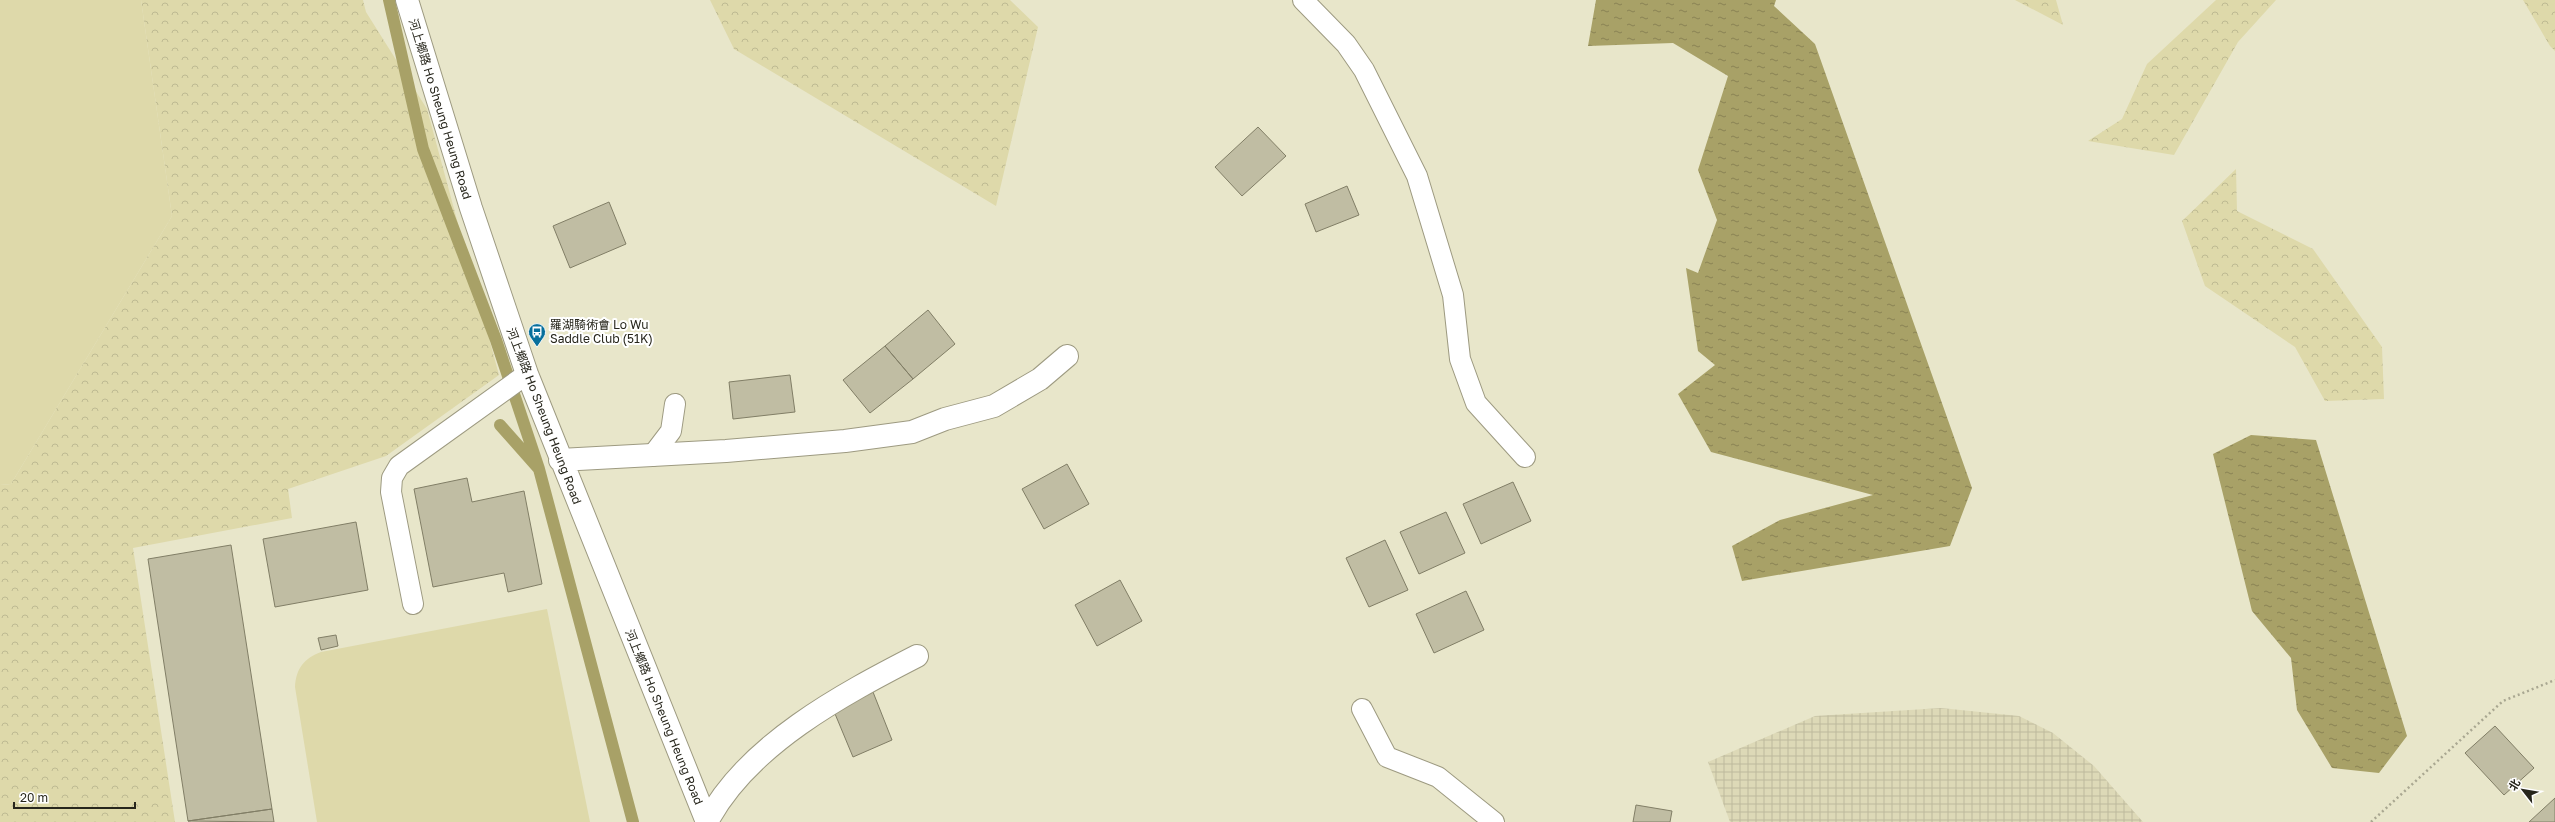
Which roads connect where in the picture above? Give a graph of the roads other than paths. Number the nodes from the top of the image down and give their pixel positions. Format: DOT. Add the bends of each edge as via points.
graph roads {
  1 [pos="407,0"];
  2 [pos="1303,0"];
  3 [pos="1067,356"];
  4 [pos="526,374"];
  5 [pos="675,404"];
  6 [pos="652,456"];
  7 [pos="1525,457"];
  8 [pos="560,460"];
  9 [pos="412,604"];
  10 [pos="917,656"];
  11 [pos="1362,709"];
  12 [pos="707,822"];
  13 [pos="1494,822"];
  1 -- 4 [label="street, 河上鄉路 Ho Sheung Heung Road" via="471,208"];
  2 -- 7 [label="lane" via="1346,44 1364,70 1416,176 1453,295 1460,359 1476,403"];
  3 -- 6 [label="street" via="1040,379 994,406 945,419 912,432"];
  4 -- 8 [label="street, 河上鄉路 Ho Sheung Heung Road"];
  4 -- 9 [label="lane" via="399,466 392,478 391,492"];
  5 -- 6 [label="lane" via="671,431"];
  6 -- 8 [label="street"];
  8 -- 12 [label="street, 河上鄉路 Ho Sheung Heung Road"];
  10 -- 12 [label="street" via="846,693 767,749 716,804"];
  11 -- 13 [label="lane" via="1387,757 1438,777"];
}
